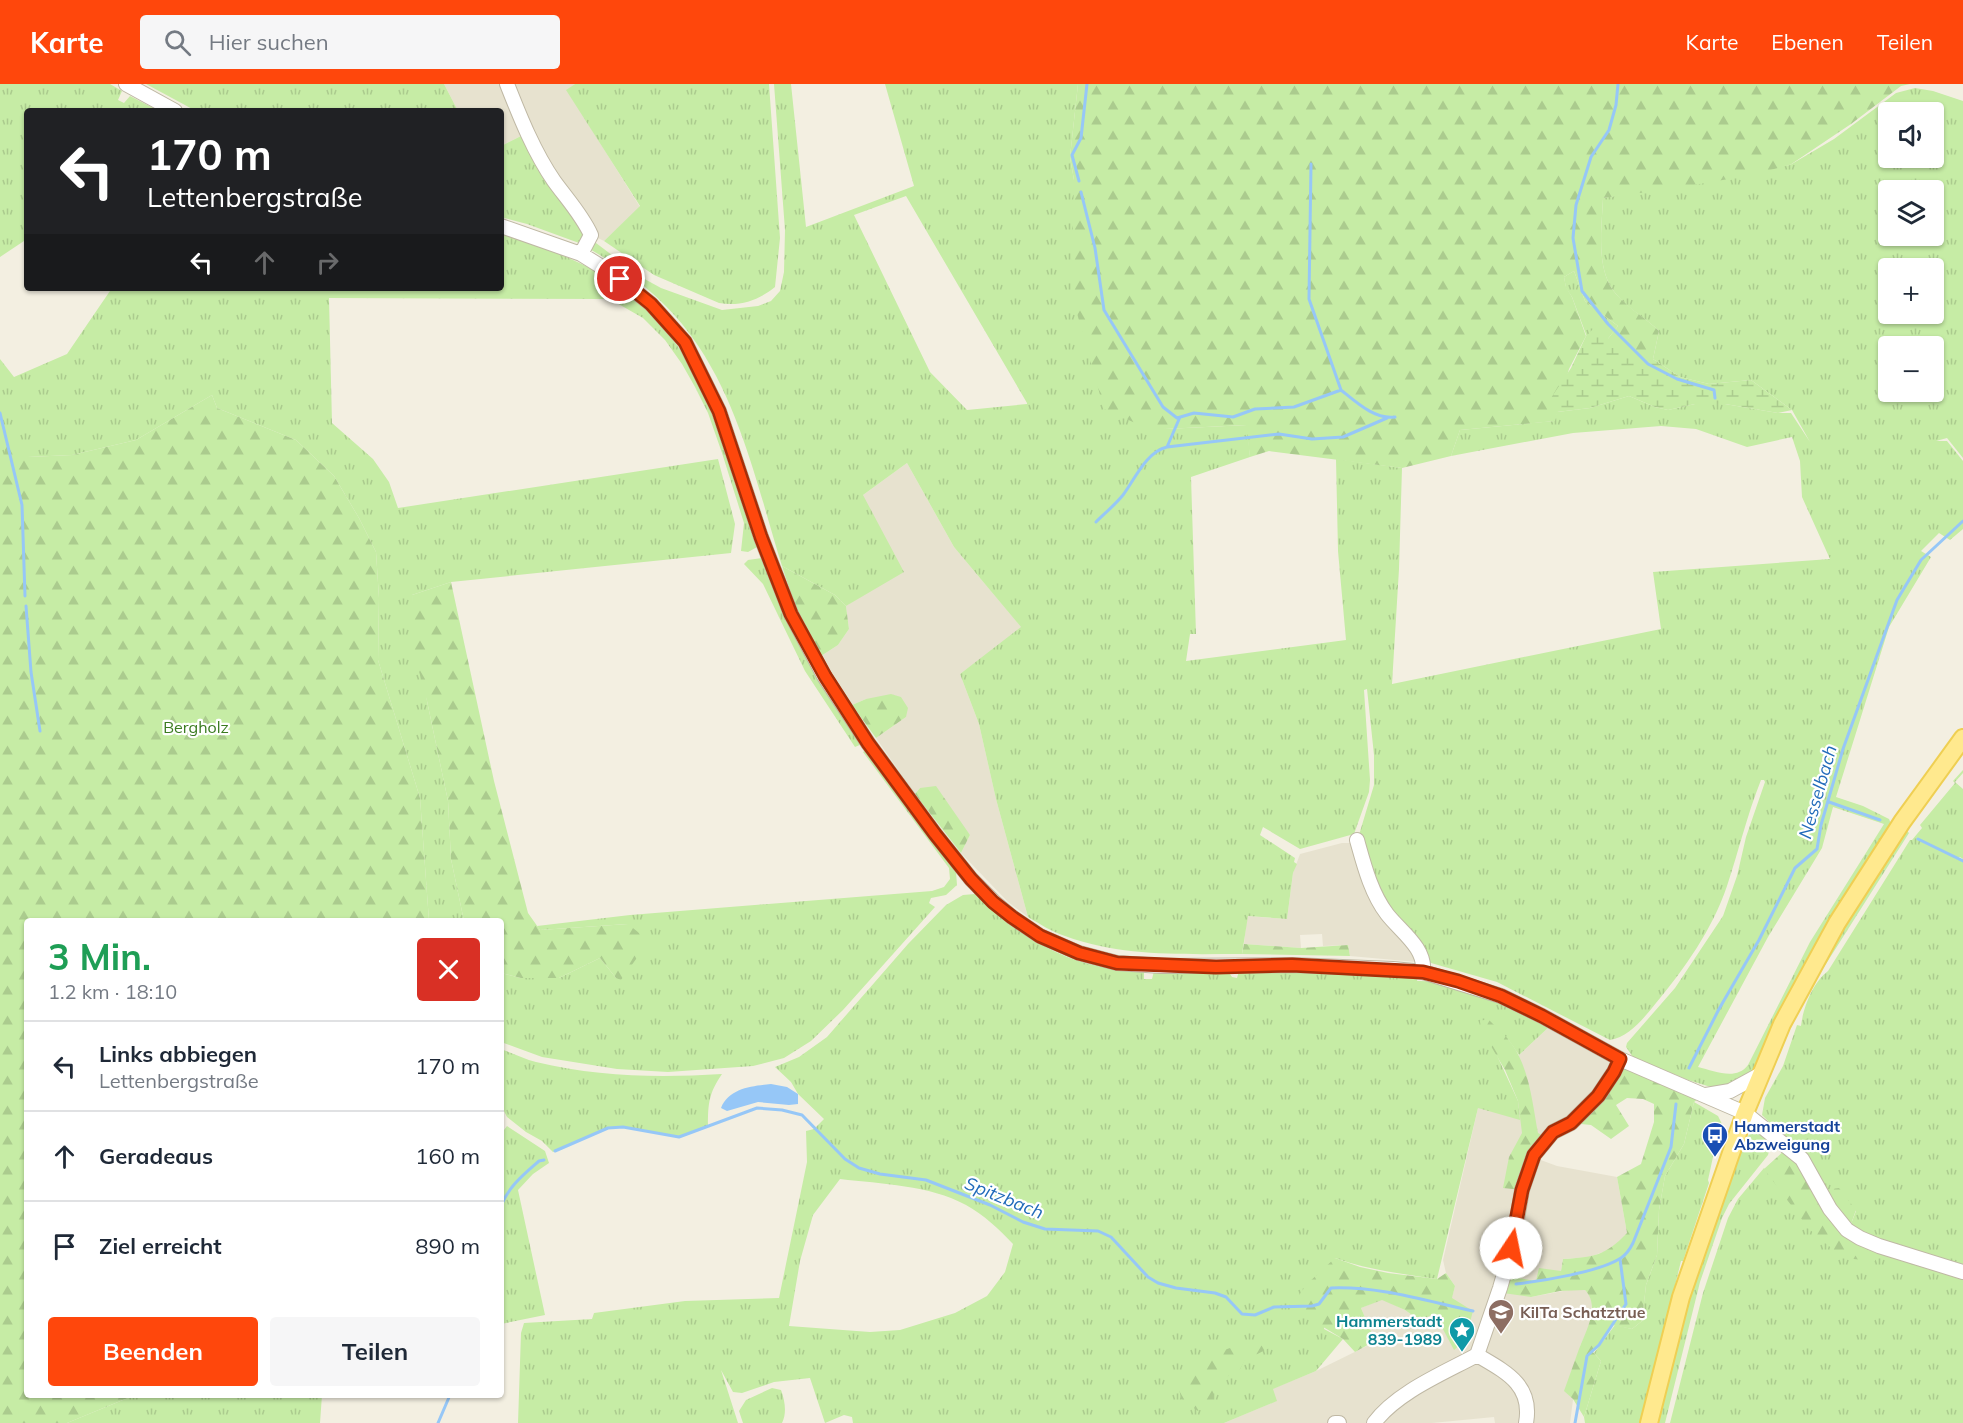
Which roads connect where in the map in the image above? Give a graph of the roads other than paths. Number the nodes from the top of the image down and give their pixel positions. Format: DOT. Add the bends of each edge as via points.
graph roads {
  1 [pos="126,84"];
  2 [pos="507,84"];
  3 [pos="170,108"];
  4 [pos="504,227"];
  5 [pos="581,254"];
  6 [pos="1963,738"];
  7 [pos="1357,840"];
  8 [pos="1423,972"];
  9 [pos="1620,1059"];
  10 [pos="1761,1074"];
  11 [pos="1703,1095"];
  12 [pos="1745,1113"];
  13 [pos="1963,1272"];
  14 [pos="1477,1355"];
  15 [pos="1374,1423"];
  16 [pos="1526,1423"];
  17 [pos="1649,1423"];
  1 -- 3 [label="street"];
  2 -- 5 [label="street" via="548,171 586,223 591,235"];
  4 -- 5 [label="street"];
  5 -- 8 [label="street" via="651,304 685,342 719,411 791,614 825,676 908,799 993,902 1040,936 1079,953 1117,963 1292,965"];
  6 -- 10 [label="main road" via="1902,822 1837,923 1782,1024"];
  7 -- 8 [label="street" via="1378,899 1422,954"];
  8 -- 9 [label="street" via="1501,996"];
  9 -- 11 [label="street"];
  9 -- 14 [label="street" via="1598,1096 1571,1123 1553,1132 1534,1155 1522,1190 1513,1243"];
  10 -- 11 [label="street" via="1730,1091"];
  10 -- 12 [label="main road"];
  11 -- 12 [label="street"];
  12 -- 13 [label="street" via="1802,1159 1830,1209 1847,1230 1879,1246"];
  12 -- 17 [label="main road" via="1681,1297"];
  14 -- 15 [label="street" via="1395,1401"];
  14 -- 16 [label="street" via="1515,1380 1524,1393"];
}
